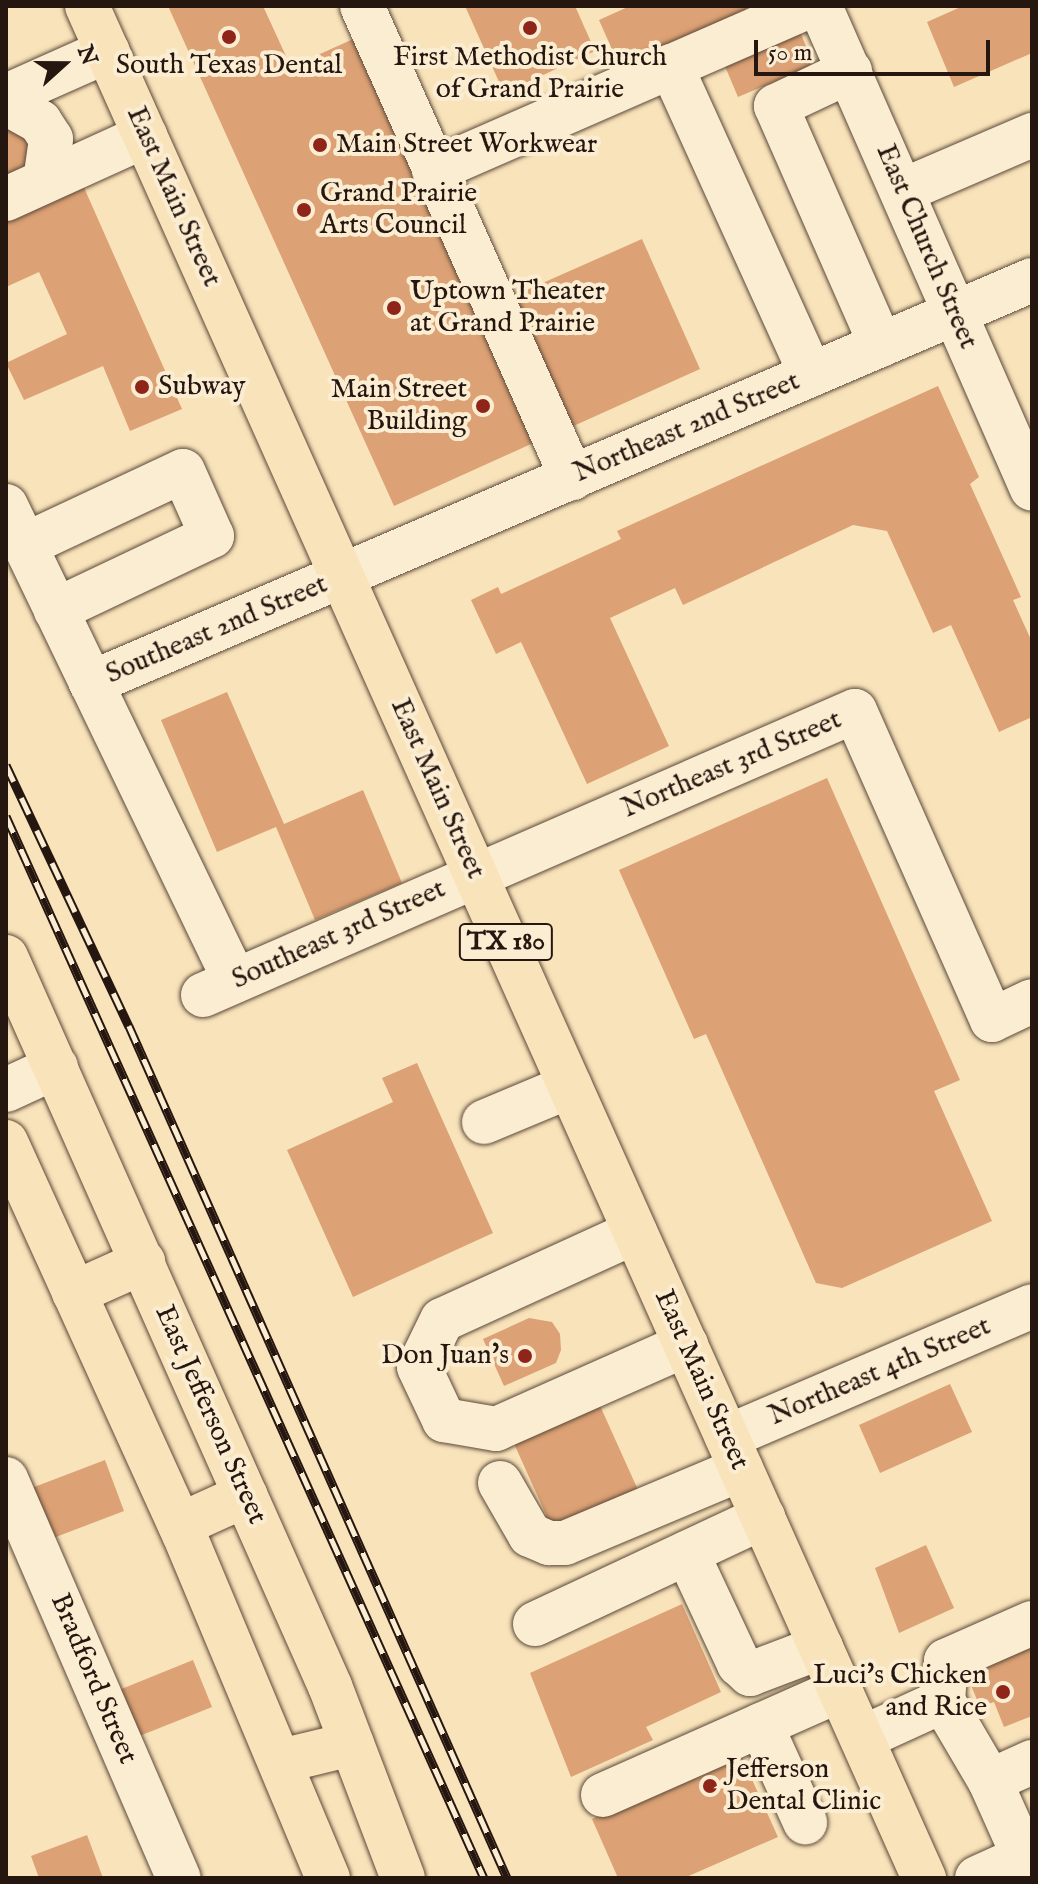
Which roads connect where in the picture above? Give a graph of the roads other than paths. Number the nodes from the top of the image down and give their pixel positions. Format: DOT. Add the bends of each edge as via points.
graph roads {
  1 [pos="87,6"];
  2 [pos="362,6"];
  3 [pos="810,6"];
  4 [pos="820,6"];
  5 [pos="107,51"];
  6 [pos="671,66"];
  7 [pos="850,71"];
  8 [pos="6,96"];
  9 [pos="6,103"];
  10 [pos="1032,135"];
  11 [pos="145,136"];
  12 [pos="434,170"];
  13 [pos="64,173"];
  14 [pos="902,191"];
  15 [pos="6,199"];
  16 [pos="1032,280"];
  17 [pos="954,314"];
  18 [pos="881,345"];
  19 [pos="811,375"];
  20 [pos="572,478"];
  21 [pos="1031,485"];
  22 [pos="6,506"];
  23 [pos="25,545"];
  24 [pos="342,578"];
  25 [pos="56,610"];
  26 [pos="91,683"];
  27 [pos="476,876"];
  28 [pos="6,957"];
  29 [pos="1032,1001"];
  30 [pos="56,1067"];
  31 [pos="570,1086"];
  32 [pos="6,1090"];
  33 [pos="484,1122"];
  34 [pos="6,1142"];
  35 [pos="635,1232"];
  36 [pos="143,1262"];
  37 [pos="74,1293"];
  38 [pos="1032,1306"];
  39 [pos="686,1345"];
  40 [pos="734,1453"];
  41 [pos="6,1479"];
  42 [pos="500,1483"];
  43 [pos="246,1495"];
  44 [pos="763,1517"];
  45 [pos="180,1525"];
  46 [pos="687,1553"];
  47 [pos="1032,1623"];
  48 [pos="535,1624"];
  49 [pos="821,1647"];
  50 [pos="840,1690"];
  51 [pos="943,1701"];
  52 [pos="761,1725"];
  53 [pos="862,1738"];
  54 [pos="352,1744"];
  55 [pos="281,1761"];
  56 [pos="1032,1762"];
  57 [pos="990,1781"];
  58 [pos="603,1795"];
  59 [pos="805,1822"];
  60 [pos="1028,1866"];
  61 [pos="179,1878"];
  62 [pos="328,1878"];
  63 [pos="403,1878"];
  64 [pos="924,1878"];
  65 [pos="977,1878"];
  1 -- 5 [label="main road, East Main Street / TX 180"];
  2 -- 12 [label="street"];
  3 -- 6 [label="street"];
  4 -- 7 [label="street, East Church Street"];
  5 -- 8 [label="street"];
  5 -- 11 [label="main road, East Main Street / TX 180"];
  6 -- 12 [label="street"];
  6 -- 19 [label="street"];
  7 -- 14 [label="street, East Church Street"];
  7 -- 18 [label="street" via="776,106"];
  9 -- 13 [label="street" via="40,122"];
  10 -- 14 [label="street"];
  11 -- 13 [label="street"];
  11 -- 24 [label="main road, East Main Street / TX 180"];
  12 -- 20 [label="street"];
  13 -- 15 [label="street"];
  14 -- 17 [label="street, East Church Street"];
  16 -- 17 [label="street, Northeast 2nd Street"];
  17 -- 18 [label="street, Northeast 2nd Street"];
  17 -- 21 [label="street, East Church Street"];
  18 -- 19 [label="street, Northeast 2nd Street"];
  19 -- 20 [label="street, Northeast 2nd Street"];
  20 -- 24 [label="street, Northeast 2nd Street"];
  22 -- 23 [label="street"];
  23 -- 25 [label="street"];
  23 -- 25 [label="street" via="183,471 212,536"];
  24 -- 26 [label="street, Southeast 2nd Street"];
  24 -- 27 [label="main road, East Main Street / TX 180"];
  25 -- 26 [label="street"];
  26 -- 27 [label="street, Southeast 3rd Street" via="219,988"];
  27 -- 29 [label="street, Northeast 3rd Street" via="855,711 992,1020"];
  27 -- 31 [label="main road, East Main Street / TX 180"];
  28 -- 30 [label="main road, East Jefferson Street"];
  30 -- 32 [label="street"];
  30 -- 36 [label="main road, East Jefferson Street"];
  31 -- 33 [label="street"];
  31 -- 35 [label="main road, East Main Street / TX 180"];
  34 -- 37 [label="main road"];
  35 -- 39 [label="main road, East Main Street / TX 180"];
  35 -- 39 [label="street" via="442,1320 419,1367 444,1420 496,1429"];
  36 -- 37 [label="main road"];
  36 -- 43 [label="main road, East Jefferson Street"];
  37 -- 45 [label="main road"];
  38 -- 40 [label="street, Northeast 4th Street"];
  39 -- 40 [label="main road, East Main Street / TX 180"];
  40 -- 42 [label="street, Northeast 4th Street" via="565,1543 530,1535"];
  40 -- 44 [label="main road, East Main Street / TX 180"];
  41 -- 61 [label="street, Bradford Street"];
  43 -- 45 [label="main road"];
  43 -- 54 [label="main road, East Jefferson Street"];
  44 -- 46 [label="street"];
  44 -- 49 [label="main road, East Main Street / TX 180"];
  45 -- 55 [label="main road"];
  46 -- 48 [label="street"];
  46 -- 49 [label="street" via="739,1664 750,1674"];
  47 -- 51 [label="street" via="946,1661"];
  49 -- 50 [label="main road, East Main Street / TX 180"];
  50 -- 52 [label="street"];
  50 -- 53 [label="main road, East Main Street / TX 180"];
  51 -- 53 [label="street"];
  51 -- 57 [label="street"];
  52 -- 58 [label="street"];
  52 -- 59 [label="street"];
  53 -- 64 [label="main road, East Main Street / TX 180"];
  54 -- 55 [label="main road"];
  54 -- 63 [label="main road, East Jefferson Street"];
  55 -- 62 [label="main road"];
  56 -- 57 [label="street"];
  57 -- 60 [label="street"];
  60 -- 65 [label="street"];
}
